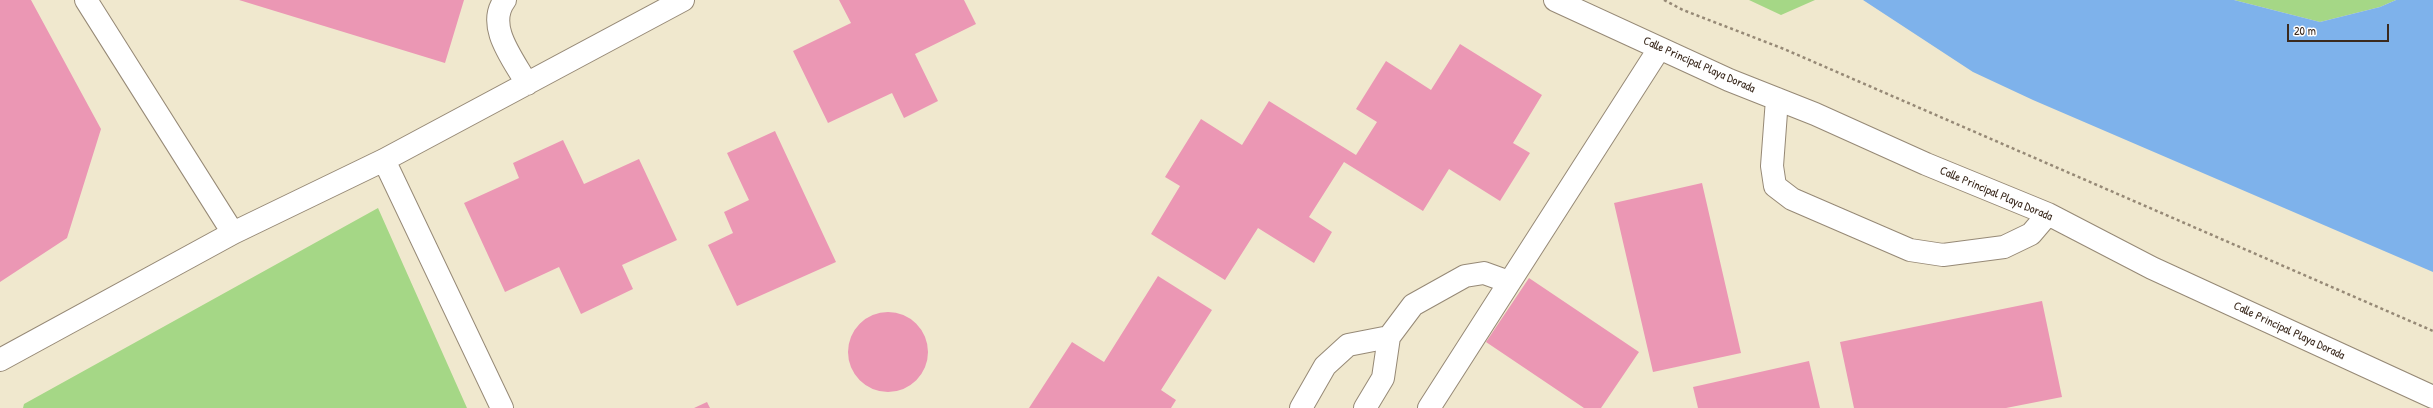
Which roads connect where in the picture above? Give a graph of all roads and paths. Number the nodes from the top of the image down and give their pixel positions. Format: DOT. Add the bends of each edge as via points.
graph roads {
  1 [pos="86,0"];
  2 [pos="505,0"];
  3 [pos="1555,0"];
  4 [pos="1664,0"];
  5 [pos="674,2"];
  6 [pos="1659,49"];
  7 [pos="527,84"];
  8 [pos="1777,99"];
  9 [pos="384,160"];
  10 [pos="2048,214"];
  11 [pos="233,233"];
  12 [pos="1509,282"];
  13 [pos="2433,331"];
  14 [pos="1389,337"];
  15 [pos="0,360"];
  16 [pos="2433,397"];
  17 [pos="502,408"];
  18 [pos="1301,408"];
  19 [pos="1365,408"];
  20 [pos="1429,408"];
  1 -- 11 [label="street"];
  2 -- 7 [label="street" via="498,19 500,33"];
  3 -- 6 [label="street, Calle Principal Playa Dorada"];
  4 -- 13 [label="path" via="1683,10 1784,49"];
  5 -- 7 [label="street"];
  6 -- 8 [label="street, Calle Principal Playa Dorada"];
  6 -- 12 [label="street"];
  7 -- 9 [label="street"];
  8 -- 10 [label="street, Calle Principal Playa Dorada"];
  8 -- 10 [label="street" via="1772,166 1775,186 1792,199 1884,239 1910,250 1942,255 2004,247 2031,234"];
  9 -- 11 [label="street"];
  9 -- 17 [label="street"];
  10 -- 16 [label="street, Calle Principal Playa Dorada" via="2152,268"];
  11 -- 15 [label="street"];
  12 -- 14 [label="street" via="1484,273 1465,276 1413,304"];
  12 -- 20 [label="street"];
  14 -- 18 [label="street" via="1348,345 1325,366"];
  14 -- 19 [label="street" via="1383,378"];
}
